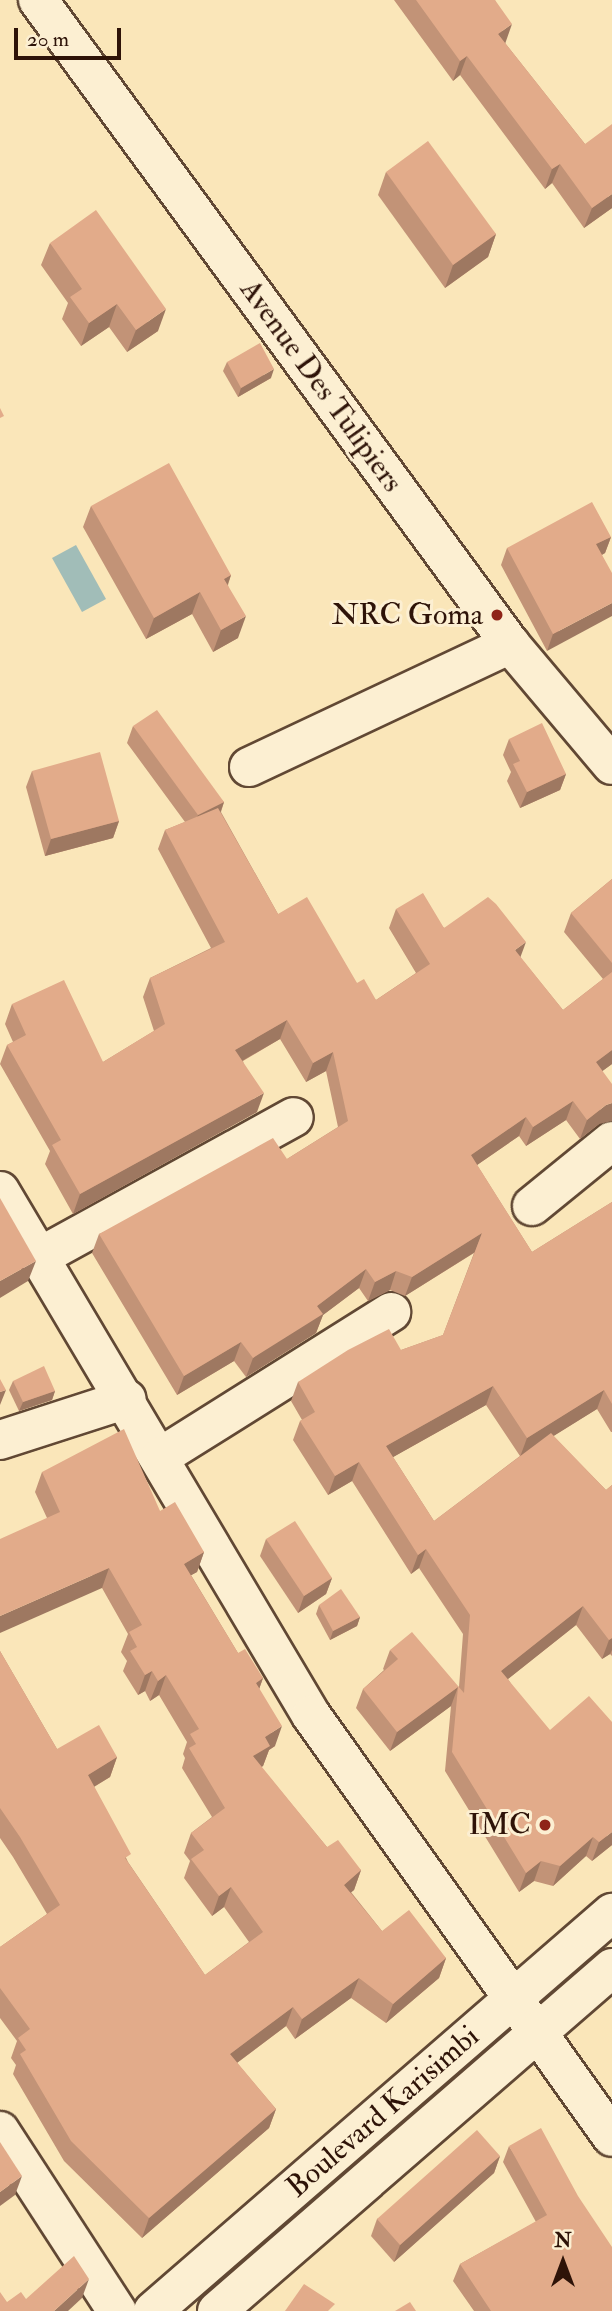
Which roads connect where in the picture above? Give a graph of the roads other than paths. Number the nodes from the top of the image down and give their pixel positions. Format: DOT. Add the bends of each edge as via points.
graph roads {
  1 [pos="38,0"];
  2 [pos="510,643"];
  3 [pos="612,765"];
  4 [pos="250,767"];
  5 [pos="294,1117"];
  6 [pos="612,1141"];
  7 [pos="0,1191"];
  8 [pos="532,1206"];
  9 [pos="43,1255"];
  10 [pos="391,1312"];
  11 [pos="127,1399"];
  12 [pos="0,1440"];
  13 [pos="160,1457"];
  14 [pos="612,1913"];
  15 [pos="612,1968"];
  16 [pos="517,1996"];
  17 [pos="541,2032"];
  18 [pos="0,2131"];
  19 [pos="612,2137"];
  20 [pos="117,2311"];
  21 [pos="153,2311"];
  22 [pos="217,2311"];
  1 -- 2 [label="street, Avenue Des Tulipiers"];
  2 -- 3 [label="street, Avenue Des Tulipiers"];
  2 -- 4 [label="street"];
  5 -- 9 [label="street"];
  6 -- 8 [label="street"];
  7 -- 9 [label="street"];
  9 -- 11 [label="street"];
  10 -- 13 [label="street"];
  11 -- 12 [label="street"];
  11 -- 13 [label="street"];
  13 -- 16 [label="street" via="311,1715"];
  14 -- 16 [label="street, Boulevard Karisimbi"];
  15 -- 17 [label="street"];
  16 -- 17 [label="street"];
  16 -- 21 [label="street, Boulevard Karisimbi"];
  17 -- 19 [label="street"];
  17 -- 22 [label="street"];
  18 -- 20 [label="street"];
}
